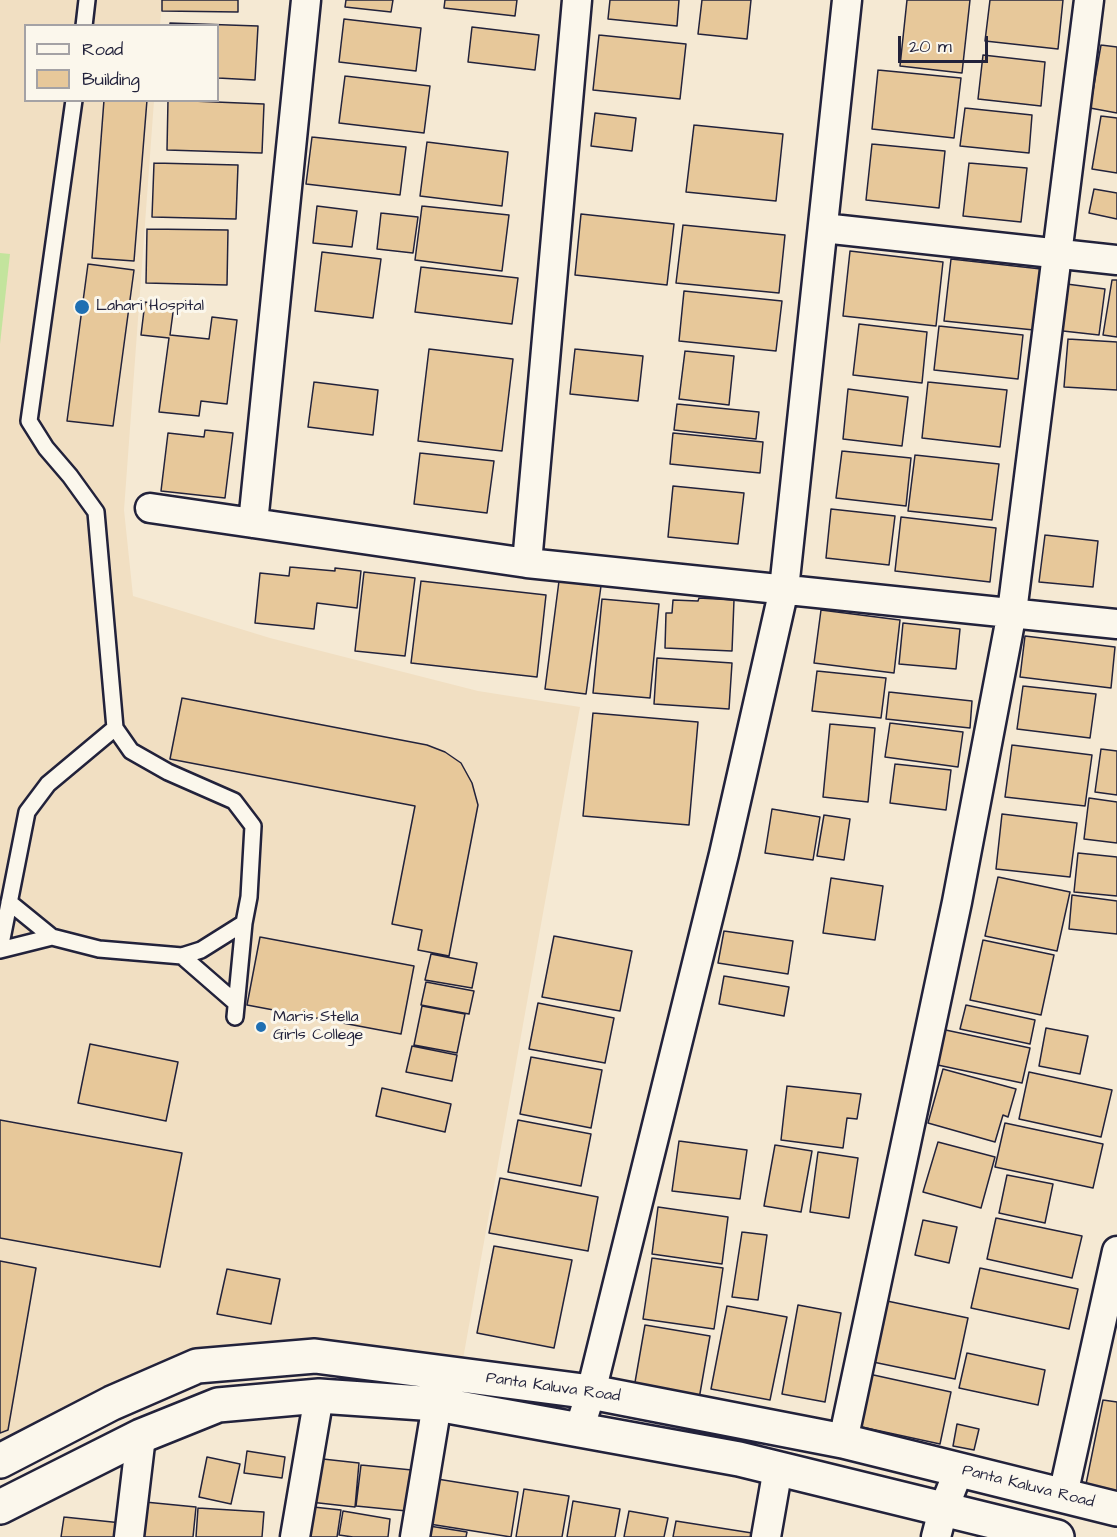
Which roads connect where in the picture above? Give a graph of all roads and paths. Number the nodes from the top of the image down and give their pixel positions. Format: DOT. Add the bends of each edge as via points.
graph roads {
  1 [pos="87,0"];
  2 [pos="306,0"];
  3 [pos="577,0"];
  4 [pos="847,0"];
  5 [pos="1089,0"];
  6 [pos="84,24"];
  7 [pos="74,102"];
  8 [pos="823,228"];
  9 [pos="1056,253"];
  10 [pos="1117,260"];
  11 [pos="150,508"];
  12 [pos="253,523"];
  13 [pos="527,563"];
  14 [pos="784,590"];
  15 [pos="1012,612"];
  16 [pos="1117,624"];
  17 [pos="115,728"];
  18 [pos="9,902"];
  19 [pos="244,923"];
  20 [pos="52,937"];
  21 [pos="0,949"];
  22 [pos="182,956"];
  23 [pos="1117,1251"];
  24 [pos="591,1392"];
  25 [pos="319,1396"];
  26 [pos="436,1404"];
  27 [pos="579,1430"];
  28 [pos="141,1436"];
  29 [pos="843,1441"];
  30 [pos="0,1461"];
  31 [pos="778,1468"];
  32 [pos="959,1470"];
  33 [pos="1063,1495"];
  34 [pos="0,1507"];
  35 [pos="1117,1509"];
  36 [pos="939,1524"];
  37 [pos="129,1537"];
  38 [pos="295,1537"];
  39 [pos="414,1537"];
  40 [pos="766,1537"];
  41 [pos="1057,1537"];
  1 -- 6 [label="lane"];
  2 -- 12 [label="street"];
  3 -- 13 [label="street"];
  4 -- 8 [label="street"];
  5 -- 9 [label="street"];
  7 -- 17 [label="lane" via="29,421 96,512"];
  8 -- 9 [label="street"];
  8 -- 14 [label="street"];
  9 -- 10 [label="street"];
  9 -- 15 [label="street"];
  11 -- 12 [label="street"];
  12 -- 13 [label="street"];
  13 -- 14 [label="street"];
  14 -- 15 [label="street"];
  14 -- 24 [label="street" via="724,855"];
  15 -- 16 [label="street"];
  15 -- 29 [label="street" via="957,902"];
  17 -- 18 [label="lane" via="48,784 27,812"];
  17 -- 19 [label="lane" via="131,751 234,801 253,826"];
  18 -- 20 [label="lane"];
  18 -- 21 [label="lane"];
  19 -- 22 [label="lane" via="201,950"];
  19 -- 22 [label="lane" via="236,1010"];
  20 -- 21 [label="lane"];
  20 -- 22 [label="lane" via="99,949"];
  23 -- 33 [label="street"];
  24 -- 27 [label="street"];
  24 -- 29 [label="street, Panta Kaluva Road"];
  24 -- 30 [label="street, Panta Kaluva Road" via="315,1356 197,1365 112,1403"];
  25 -- 26 [label="street, Panta Kaluva Road"];
  25 -- 28 [label="street, Panta Kaluva Road" via="218,1405"];
  25 -- 38 [label="street"];
  26 -- 27 [label="street, Panta Kaluva Road"];
  26 -- 39 [label="street"];
  27 -- 31 [label="street, Panta Kaluva Road"];
  28 -- 34 [label="street, Panta Kaluva Road"];
  28 -- 37 [label="street"];
  29 -- 32 [label="street, Panta Kaluva Road"];
  31 -- 36 [label="street, Panta Kaluva Road" via="887,1494"];
  31 -- 40 [label="street"];
  32 -- 33 [label="street, Panta Kaluva Road"];
  32 -- 36 [label="street"];
  33 -- 35 [label="street, Panta Kaluva Road"];
  36 -- 41 [label="street, Panta Kaluva Road"];
}
